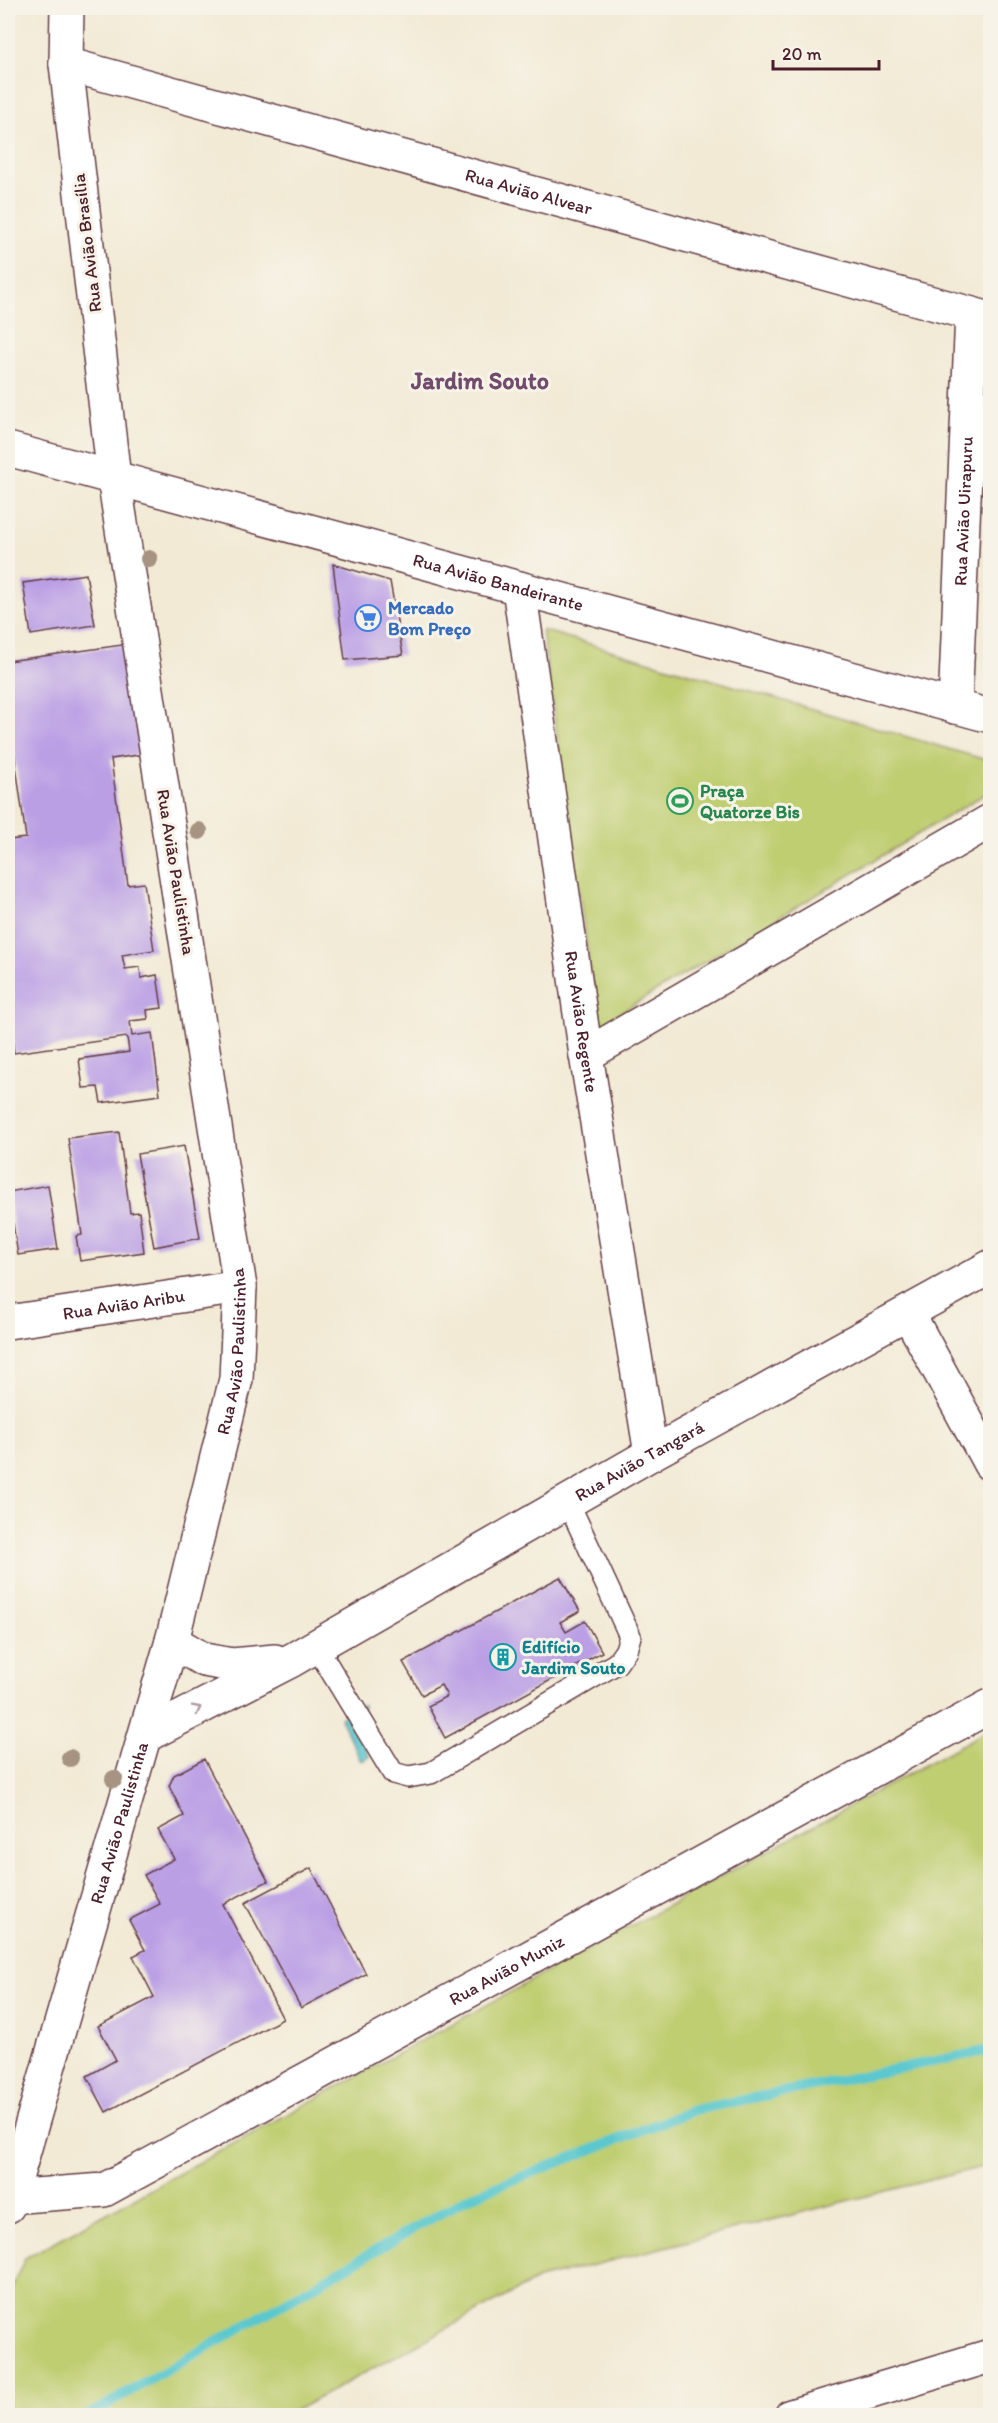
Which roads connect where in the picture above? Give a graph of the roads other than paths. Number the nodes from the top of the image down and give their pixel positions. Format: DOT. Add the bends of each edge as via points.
graph roads {
  1 [pos="67,8"];
  2 [pos="66,64"];
  3 [pos="981,316"];
  4 [pos="8,449"];
  5 [pos="114,478"];
  6 [pos="519,588"];
  7 [pos="955,707"];
  8 [pos="990,716"];
  9 [pos="990,821"];
  10 [pos="586,1055"];
  11 [pos="990,1267"];
  12 [pos="240,1287"];
  13 [pos="908,1313"];
  14 [pos="8,1322"];
  15 [pos="651,1454"];
  16 [pos="990,1464"];
  17 [pos="568,1502"];
  18 [pos="172,1641"];
  19 [pos="304,1653"];
  20 [pos="990,1706"];
  21 [pos="145,1736"];
  22 [pos="9,2200"];
  23 [pos="990,2356"];
  24 [pos="791,2415"];
  1 -- 2 [label="street, Rua Avião Brasília"];
  2 -- 3 [label="street, Rua Avião Alvear"];
  2 -- 5 [label="street, Rua Avião Brasília"];
  3 -- 7 [label="street, Rua Avião Uirapuru"];
  4 -- 5 [label="street, Rua Avião Bandeirante"];
  5 -- 6 [label="street, Rua Avião Bandeirante"];
  5 -- 12 [label="street, Rua Avião Paulistinha"];
  6 -- 7 [label="street, Rua Avião Bandeirante"];
  6 -- 10 [label="street, Rua Avião Regente"];
  7 -- 8 [label="street, Rua Avião Bandeirante"];
  9 -- 10 [label="street"];
  10 -- 15 [label="street, Rua Avião Regente"];
  11 -- 13 [label="street, Rua Avião Tangará"];
  12 -- 14 [label="street, Rua Avião Aribu"];
  12 -- 18 [label="street, Rua Avião Paulistinha" via="236,1379"];
  13 -- 15 [label="street, Rua Avião Tangará"];
  13 -- 16 [label="street"];
  15 -- 17 [label="street, Rua Avião Tangará"];
  17 -- 19 [label="street, Rua Avião Tangará"];
  17 -- 19 [label="lane" via="630,1636 626,1650 617,1663 431,1773 408,1777 393,1773"];
  18 -- 19 [label="street, Rua Avião Tangará" via="204,1659 232,1665"];
  18 -- 21 [label="street, Rua Avião Paulistinha"];
  21 -- 19 [label="street, Rua Avião Tangará, one-way"];
  20 -- 22 [label="street, Rua Avião Muniz" via="104,2190"];
  21 -- 22 [label="street, Rua Avião Paulistinha"];
  23 -- 24 [label="street"];
}
